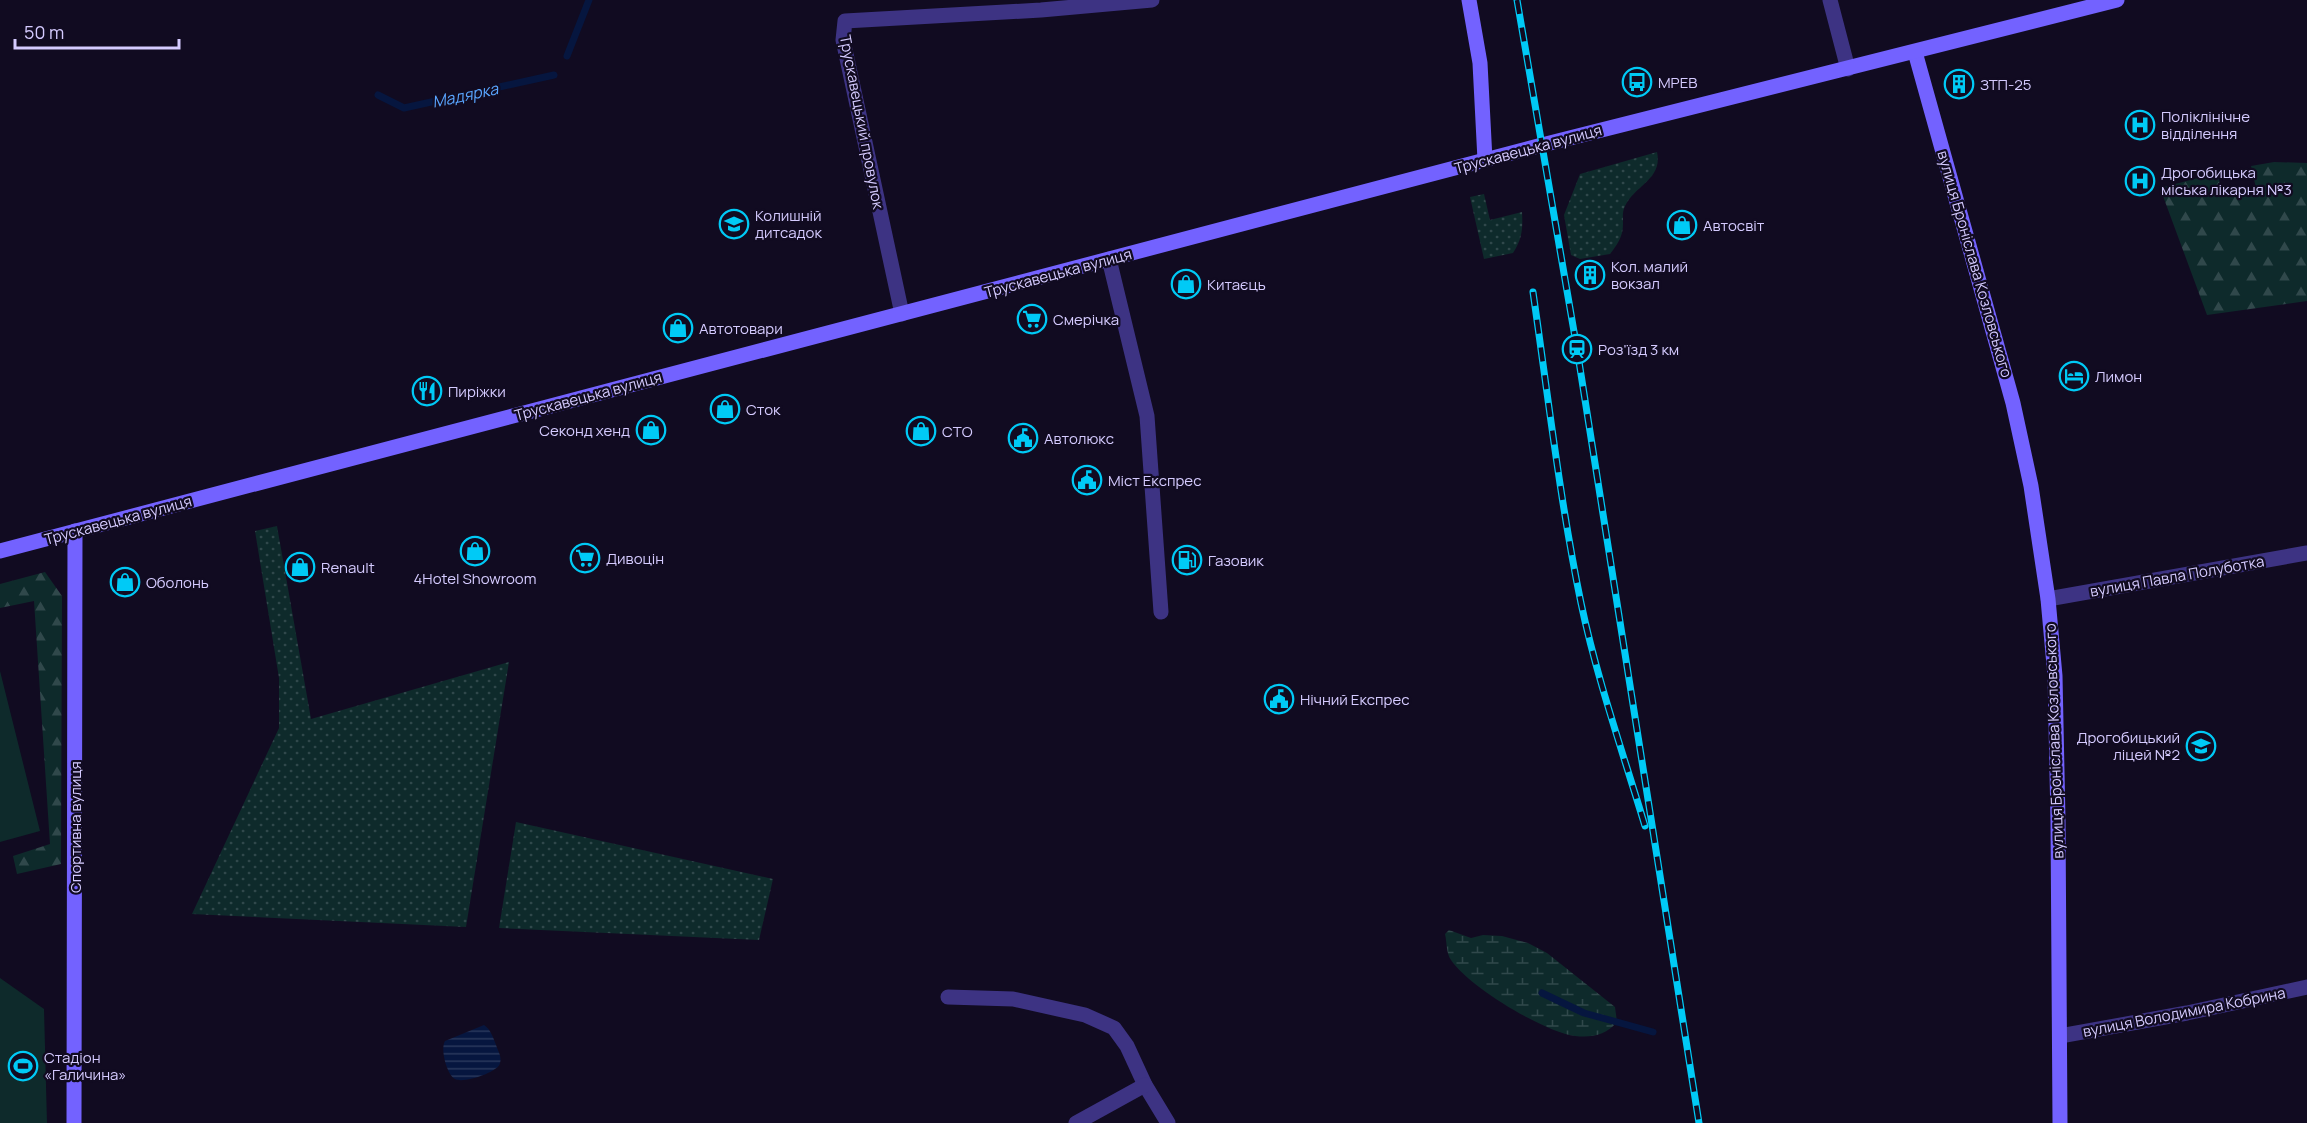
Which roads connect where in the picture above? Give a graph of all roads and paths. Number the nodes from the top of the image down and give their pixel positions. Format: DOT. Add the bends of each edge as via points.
graph roads {
  1 [pos="1152,0"];
  2 [pos="1469,0"];
  3 [pos="1830,0"];
  4 [pos="2117,0"];
  5 [pos="1915,52"];
  6 [pos="1848,69"];
  7 [pos="1485,160"];
  8 [pos="1109,259"];
  9 [pos="902,314"];
  10 [pos="75,531"];
  11 [pos="0,551"];
  12 [pos="2307,554"];
  13 [pos="2048,599"];
  14 [pos="1161,612"];
  15 [pos="2307,987"];
  16 [pos="948,997"];
  17 [pos="2060,1036"];
  18 [pos="1145,1085"];
  19 [pos="74,1123"];
  20 [pos="1076,1123"];
  21 [pos="1168,1123"];
  22 [pos="2060,1123"];
  1 -- 9 [label="street, Трускавецький провулок" via="845,21 843,40"];
  2 -- 7 [label="main road" via="1480,63"];
  3 -- 6 [label="street"];
  4 -- 5 [label="main road, Трускавецька вулиця"];
  5 -- 6 [label="main road, Трускавецька вулиця"];
  5 -- 13 [label="main road, вулиця Броніслава Козловського" via="2013,403 2031,486"];
  6 -- 7 [label="main road, Трускавецька вулиця"];
  7 -- 8 [label="main road, Трускавецька вулиця"];
  8 -- 9 [label="main road, Трускавецька вулиця"];
  8 -- 14 [label="street" via="1147,417"];
  9 -- 10 [label="main road, Трускавецька вулиця"];
  10 -- 11 [label="main road, Трускавецька вулиця"];
  10 -- 19 [label="main road, Спортивна вулиця"];
  12 -- 13 [label="street, вулиця Павла Полуботка"];
  13 -- 17 [label="main road, вулиця Броніслава Козловського" via="2055,676"];
  15 -- 17 [label="street, вулиця Володимира Кобрина"];
  16 -- 18 [label="street" via="1013,999 1085,1015 1114,1028"];
  17 -- 22 [label="main road, вулиця Броніслава Козловського"];
  18 -- 20 [label="street"];
  18 -- 21 [label="street"];
}
